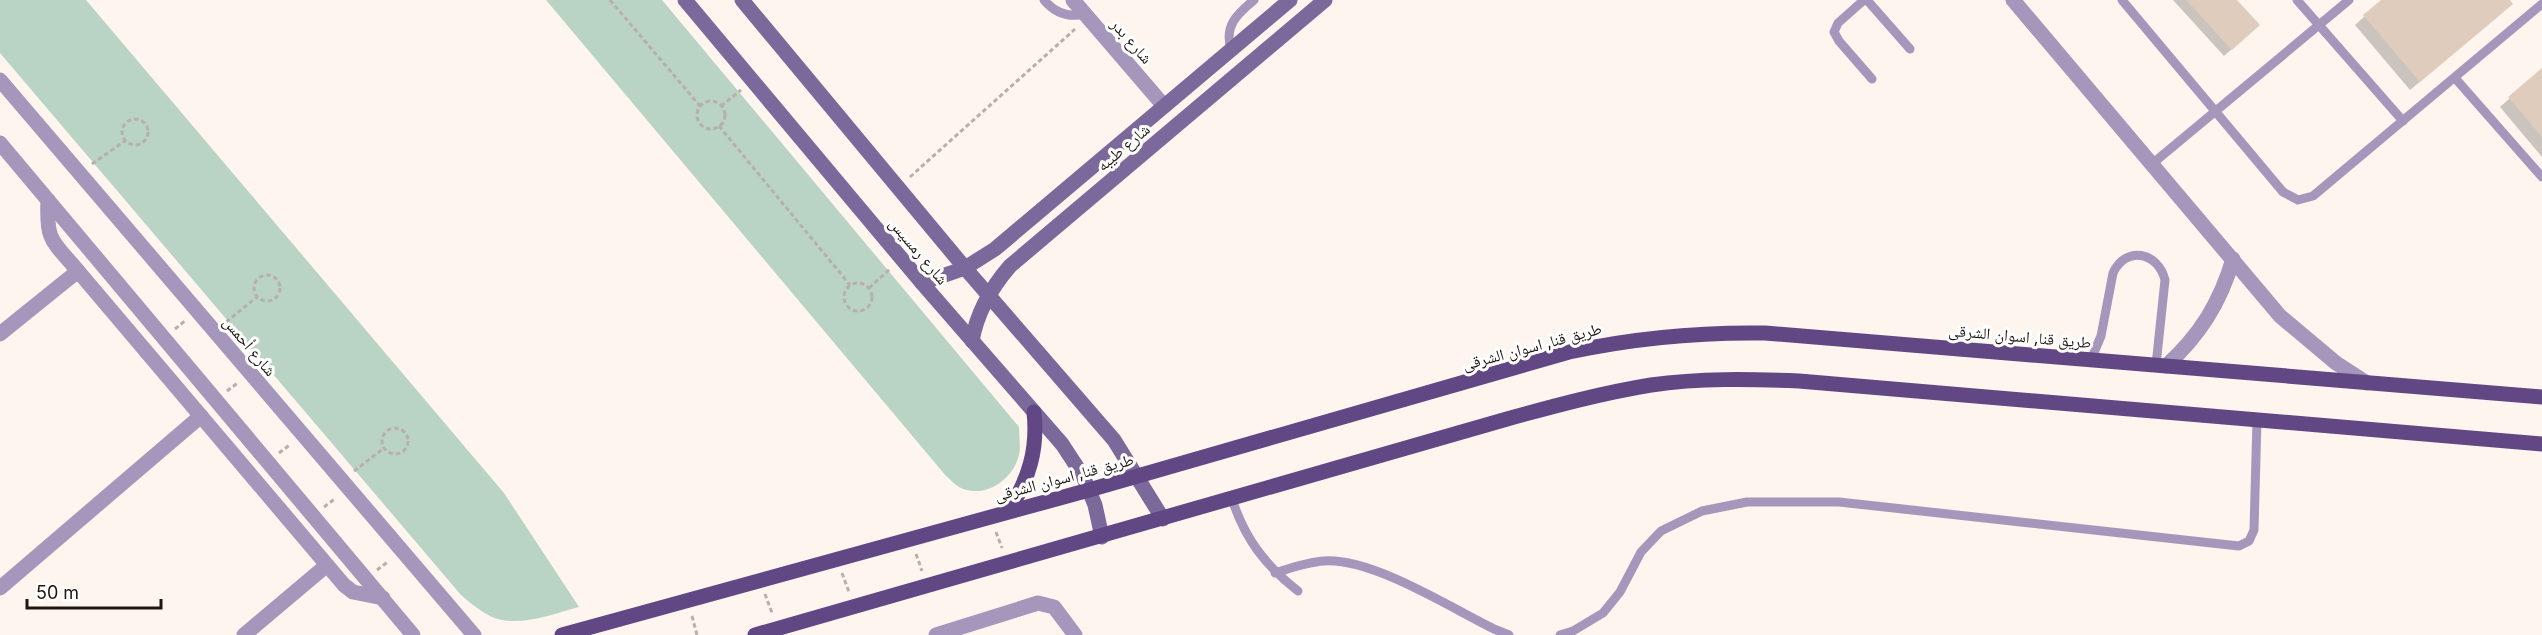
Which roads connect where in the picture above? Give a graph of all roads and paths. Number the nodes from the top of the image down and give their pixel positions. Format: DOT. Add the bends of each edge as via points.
graph roads {
  1 [pos="610,0"];
  2 [pos="685,0"];
  3 [pos="742,0"];
  4 [pos="1044,0"];
  5 [pos="1073,0"];
  6 [pos="1254,0"];
  7 [pos="1290,0"];
  8 [pos="1324,0"];
  9 [pos="1865,0"];
  10 [pos="2013,0"];
  11 [pos="2122,0"];
  12 [pos="2297,0"];
  13 [pos="2349,0"];
  14 [pos="2542,4"];
  15 [pos="1086,16"];
  16 [pos="2319,25"];
  17 [pos="1910,49"];
  18 [pos="1231,50"];
  19 [pos="2455,78"];
  20 [pos="1872,79"];
  21 [pos="0,80"];
  22 [pos="753,81"];
  23 [pos="12,94"];
  24 [pos="0,105"];
  25 [pos="700,106"];
  26 [pos="721,106"];
  27 [pos="1164,106"];
  28 [pos="2215,111"];
  29 [pos="2403,121"];
  30 [pos="719,126"];
  31 [pos="125,141"];
  32 [pos="0,143"];
  33 [pos="2152,164"];
  34 [pos="79,173"];
  35 [pos="2542,177"];
  36 [pos="898,187"];
  37 [pos="48,200"];
  38 [pos="902,259"];
  39 [pos="2232,259"];
  40 [pos="965,268"];
  41 [pos="78,271"];
  42 [pos="922,283"];
  43 [pos="850,285"];
  44 [pos="869,288"];
  45 [pos="988,295"];
  46 [pos="257,297"];
  47 [pos="196,310"];
  48 [pos="214,332"];
  49 [pos="0,334"];
  50 [pos="165,339"];
  51 [pos="972,341"];
  52 [pos="2091,360"];
  53 [pos="2161,365"];
  54 [pos="249,374"];
  55 [pos="2367,383"];
  56 [pos="2542,397"];
  57 [pos="217,400"];
  58 [pos="1034,412"];
  59 [pos="201,416"];
  60 [pos="2257,420"];
  61 [pos="302,435"];
  62 [pos="2542,444"];
  63 [pos="384,448"];
  64 [pos="269,462"];
  65 [pos="1138,476"];
  66 [pos="344,484"];
  67 [pos="1089,490"];
  68 [pos="1232,500"];
  69 [pos="1008,511"];
  70 [pos="314,515"];
  71 [pos="990,516"];
  72 [pos="1163,519"];
  73 [pos="1102,537"];
  74 [pos="911,538"];
  75 [pos="402,551"];
  76 [pos="837,558"];
  77 [pos="1007,564"];
  78 [pos="327,565"];
  79 [pos="1275,573"];
  80 [pos="367,579"];
  81 [pos="760,580"];
  82 [pos="926,587"];
  83 [pos="0,588"];
  84 [pos="1298,591"];
  85 [pos="383,598"];
  86 [pos="854,608"];
  87 [pos="777,629"];
  88 [pos="244,635"];
  89 [pos="413,635"];
  90 [pos="474,635"];
  91 [pos="562,635"];
  92 [pos="755,635"];
  93 [pos="936,635"];
  94 [pos="1075,635"];
  95 [pos="1509,635"];
  96 [pos="1560,635"];
  1 -- 25 [label="path"];
  2 -- 22 [label="main road, شارع رمسيس"];
  3 -- 36 [label="main road, شارع رمسيس"];
  4 -- 15 [label="lane" via="1060,13"];
  5 -- 15 [label="street, شارع بدر"];
  6 -- 18 [label="lane" via="1232,22 1228,35"];
  7 -- 18 [label="main road, شارع طيبه"];
  8 -- 45 [label="main road, شارع طيبه" via="1023,254"];
  9 -- 17 [label="lane"];
  9 -- 20 [label="lane" via="1838,23 1834,32"];
  10 -- 33 [label="street"];
  11 -- 28 [label="lane"];
  12 -- 16 [label="lane"];
  13 -- 16 [label="lane"];
  14 -- 19 [label="lane"];
  15 -- 27 [label="street, شارع بدر"];
  15 -- 36 [label="path"];
  16 -- 28 [label="lane"];
  16 -- 29 [label="lane"];
  18 -- 27 [label="main road, شارع طيبه"];
  19 -- 29 [label="lane"];
  19 -- 35 [label="lane"];
  21 -- 23 [label="street, شارع أحمس"];
  22 -- 26 [label="path"];
  22 -- 38 [label="main road, شارع رمسيس"];
  23 -- 24 [label="street"];
  23 -- 34 [label="street, شارع أحمس"];
  25 -- 26 [label="path" via="711,101"];
  25 -- 30 [label="path" via="697,117 703,127"];
  26 -- 30 [label="path" via="725,117"];
  27 -- 40 [label="main road, شارع طيبه" via="995,249"];
  28 -- 29 [label="lane" via="2283,192 2298,200 2313,196"];
  28 -- 33 [label="lane"];
  30 -- 43 [label="path"];
  31 -- 31 [label="path" via="136,145 146,140 146,123 135,118 124,124"];
  31 -- 34 [label="path"];
  32 -- 37 [label="street"];
  33 -- 39 [label="street"];
  34 -- 47 [label="street, شارع أحمس"];
  36 -- 40 [label="main road, شارع رمسيس"];
  37 -- 41 [label="street" via="50,237"];
  37 -- 50 [label="street"];
  38 -- 42 [label="main road, شارع رمسيس"];
  38 -- 44 [label="path"];
  39 -- 53 [label="street" via="2216,307 2197,336"];
  39 -- 55 [label="street" via="2293,328"];
  40 -- 42 [label="main road, شارع طيبه"];
  40 -- 45 [label="main road, شارع رمسيس"];
  41 -- 49 [label="street"];
  41 -- 59 [label="street"];
  42 -- 51 [label="main road, شارع رمسيس"];
  43 -- 44 [label="path" via="860,283"];
  43 -- 44 [label="path" via="844,300 856,310 870,304"];
  45 -- 51 [label="main road, شارع طيبه"];
  45 -- 65 [label="main road, شارع رمسيس" via="1102,425"];
  46 -- 46 [label="path" via="268,301 278,296 278,279 273,275 261,276 254,285"];
  46 -- 48 [label="path"];
  47 -- 48 [label="street, شارع أحمس"];
  47 -- 50 [label="path"];
  48 -- 54 [label="street, شارع أحمس"];
  50 -- 57 [label="street"];
  51 -- 58 [label="main road, شارع رمسيس"];
  52 -- 53 [label="main road, طريق قنا, اسوان الشرقى"];
  52 -- 53 [label="lane" via="2103,328 2112,273 2128,257 2141,255 2153,259 2165,280"];
  52 -- 65 [label="main road, طريق قنا, اسوان الشرقى" via="1765,333 1647,338 1559,355"];
  53 -- 55 [label="main road, طريق قنا, اسوان الشرقى"];
  54 -- 57 [label="path"];
  54 -- 61 [label="street, شارع أحمس"];
  55 -- 56 [label="main road, طريق قنا, اسوان الشرقى"];
  57 -- 64 [label="street"];
  58 -- 67 [label="main road, شارع رمسيس" via="1073,460"];
  58 -- 69 [label="main road" via="1031,465"];
  59 -- 78 [label="street"];
  59 -- 83 [label="street"];
  60 -- 62 [label="main road"];
  60 -- 68 [label="main road" via="1799,381 1688,382 1617,391 1545,408"];
  60 -- 96 [label="lane" via="2254,530 2249,541 2239,546 1839,502 1747,502 1702,511 1661,531 1641,552 1620,592 1603,613"];
  61 -- 64 [label="path"];
  61 -- 66 [label="street, شارع أحمس"];
  63 -- 63 [label="path" via="394,454 405,450 406,433 390,428 382,437"];
  63 -- 66 [label="path"];
  64 -- 70 [label="street"];
  65 -- 67 [label="main road, طريق قنا, اسوان الشرقى"];
  65 -- 72 [label="main road, شارع رمسيس"];
  66 -- 70 [label="path"];
  66 -- 75 [label="street, شارع أحمس"];
  67 -- 69 [label="main road, طريق قنا, اسوان الشرقى"];
  67 -- 73 [label="main road, شارع رمسيس"];
  68 -- 72 [label="main road"];
  68 -- 79 [label="lane" via="1248,539"];
  69 -- 71 [label="main road, طريق قنا, اسوان الشرقى"];
  70 -- 80 [label="street"];
  71 -- 74 [label="main road, طريق قنا, اسوان الشرقى"];
  71 -- 77 [label="path"];
  72 -- 73 [label="main road"];
  73 -- 77 [label="main road"];
  74 -- 76 [label="main road, طريق قنا, اسوان الشرقى"];
  74 -- 82 [label="path"];
  75 -- 80 [label="path"];
  75 -- 90 [label="street, شارع أحمس"];
  76 -- 81 [label="main road, طريق قنا, اسوان الشرقى"];
  76 -- 86 [label="path"];
  77 -- 82 [label="main road"];
  78 -- 85 [label="street" via="353,592"];
  78 -- 88 [label="street"];
  79 -- 84 [label="lane"];
  79 -- 95 [label="lane" via="1325,561 1351,563 1376,570"];
  80 -- 85 [label="street"];
  81 -- 87 [label="path"];
  81 -- 91 [label="main road, طريق قنا, اسوان الشرقى"];
  82 -- 86 [label="main road"];
  85 -- 89 [label="street"];
  86 -- 87 [label="main road"];
  87 -- 92 [label="main road"];
  93 -- 94 [label="street" via="1038,603 1054,607"];
}
